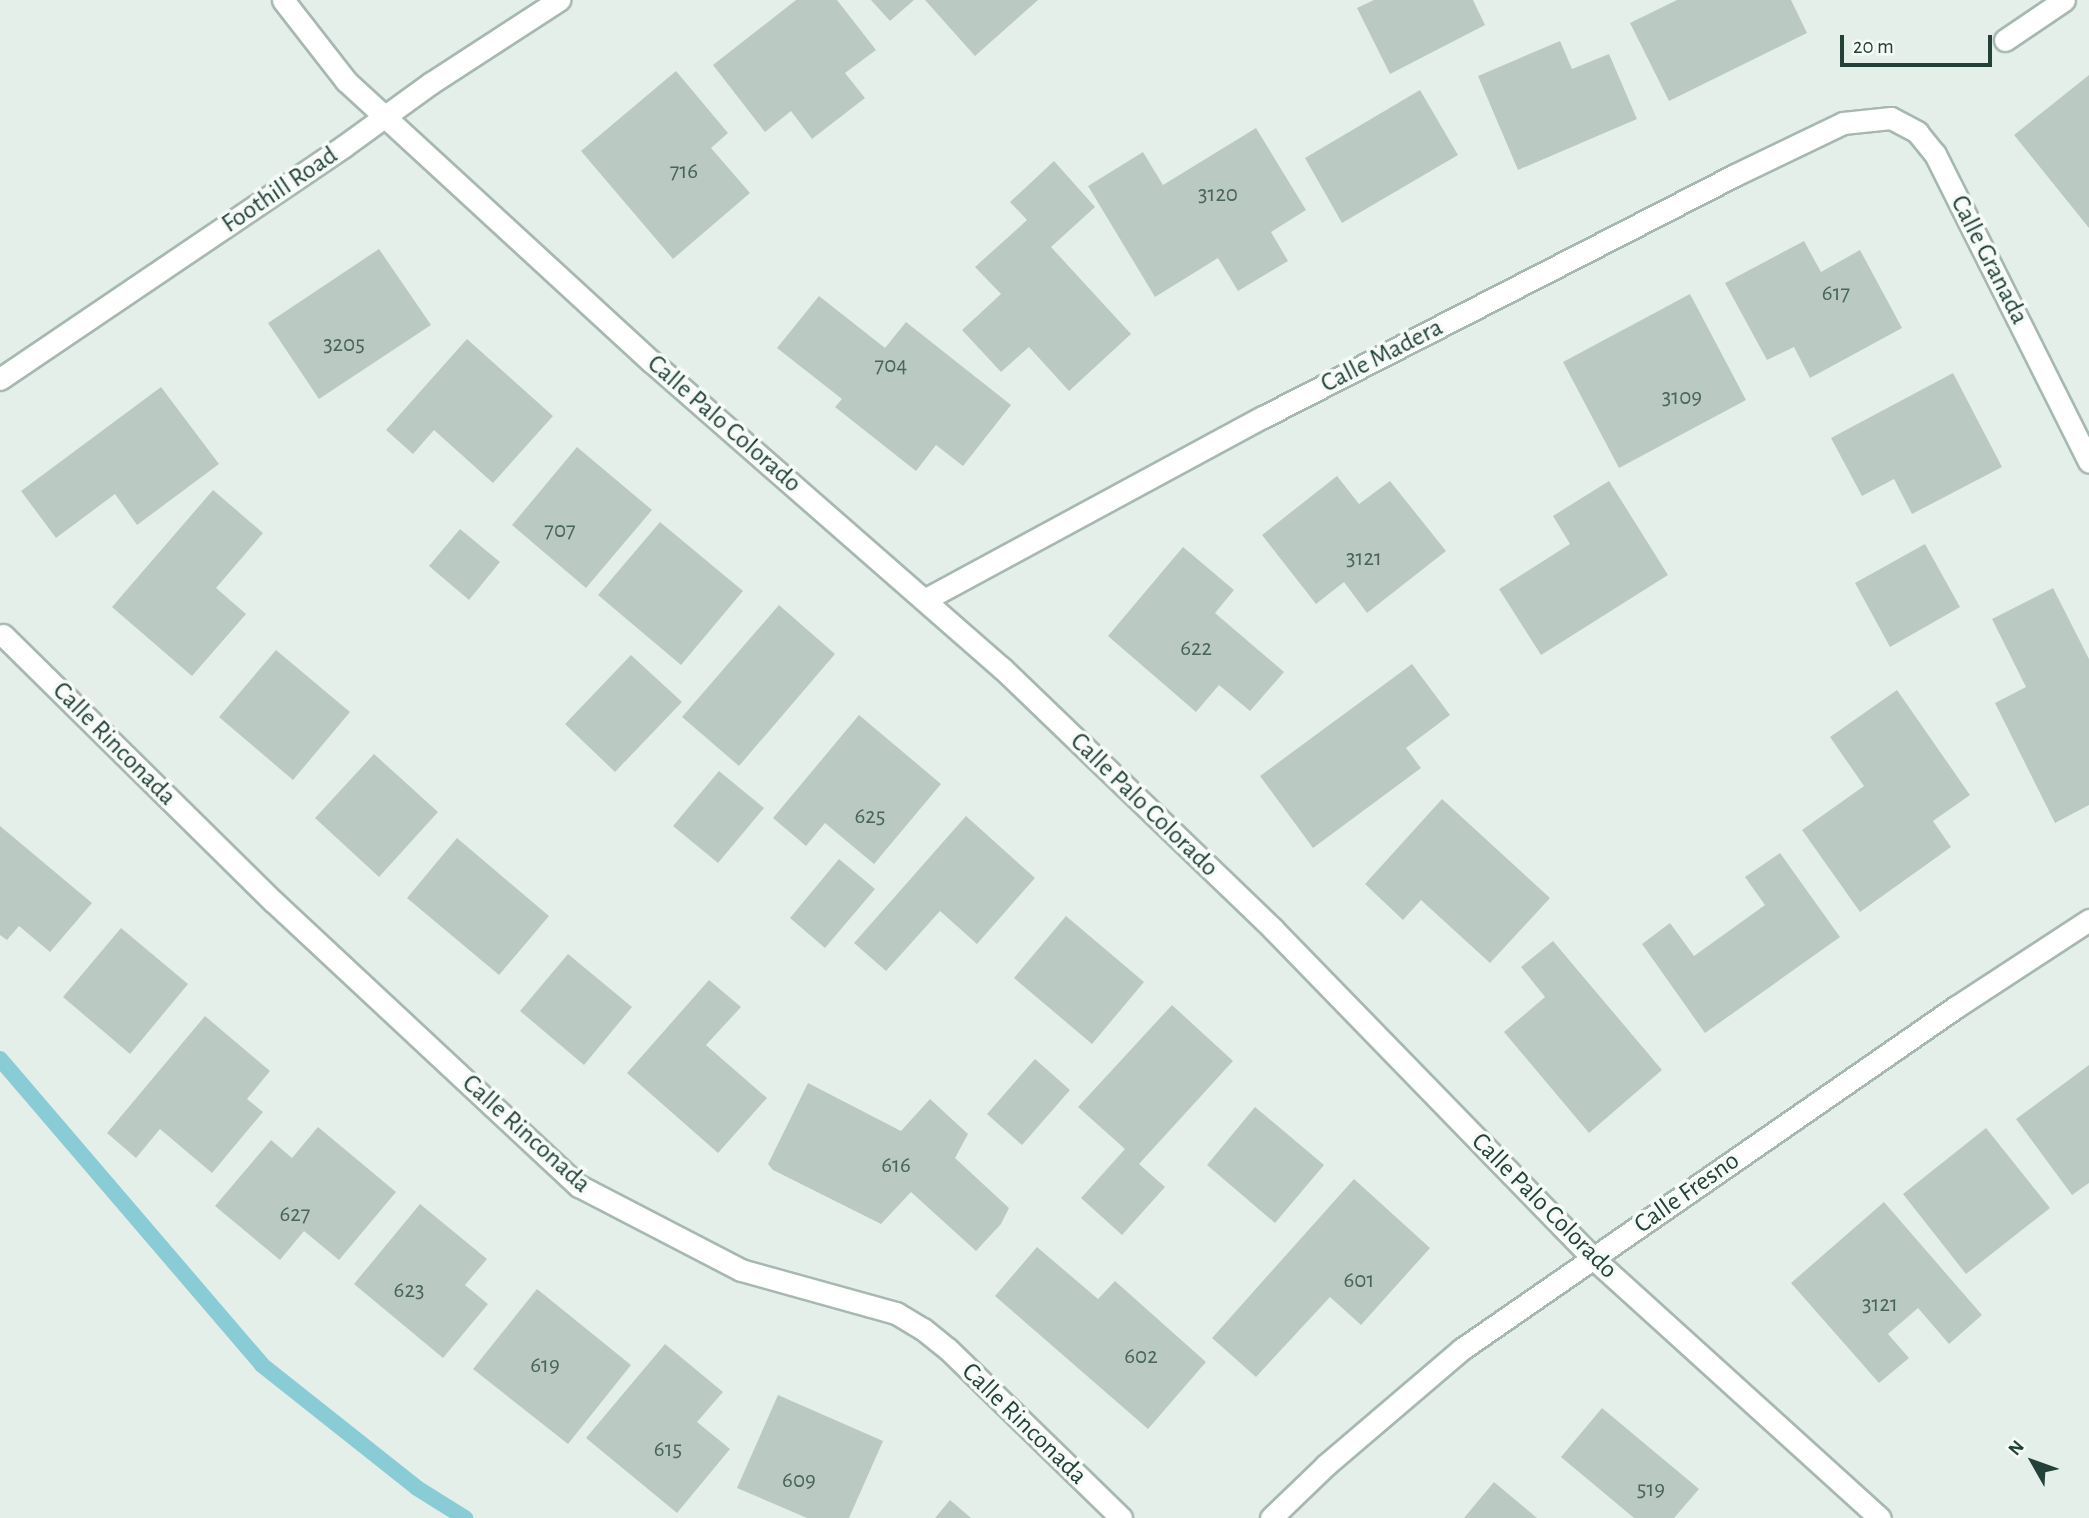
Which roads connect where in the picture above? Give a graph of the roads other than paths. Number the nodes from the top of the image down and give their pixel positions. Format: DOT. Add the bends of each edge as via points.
graph roads {
  1 [pos="283,0"];
  2 [pos="559,0"];
  3 [pos="2064,0"];
  4 [pos="2006,40"];
  5 [pos="385,115"];
  6 [pos="1843,123"];
  7 [pos="0,379"];
  8 [pos="2089,462"];
  9 [pos="926,598"];
  10 [pos="4,635"];
  11 [pos="2089,920"];
  12 [pos="1593,1258"];
  13 [pos="1121,1518"];
  14 [pos="1271,1518"];
  15 [pos="1880,1518"];
  1 -- 5 [label="street, Calle Palo Colorado" via="346,80"];
  2 -- 5 [label="street, Foothill Road"];
  3 -- 4 [label="street"];
  5 -- 7 [label="street, Foothill Road"];
  5 -- 9 [label="street, Calle Palo Colorado" via="652,362"];
  6 -- 8 [label="street, Calle Granada" via="1891,118 1917,132 1935,154"];
  6 -- 9 [label="street, Calle Madera" via="1263,417"];
  9 -- 12 [label="street, Calle Palo Colorado" via="1273,929"];
  10 -- 13 [label="street, Calle Rinconada" via="274,902 579,1186 741,1270 895,1313 923,1329"];
  11 -- 12 [label="street, Calle Fresno"];
  12 -- 14 [label="street, Calle Fresno" via="1462,1349"];
  12 -- 15 [label="street, Calle Palo Colorado"];
}
